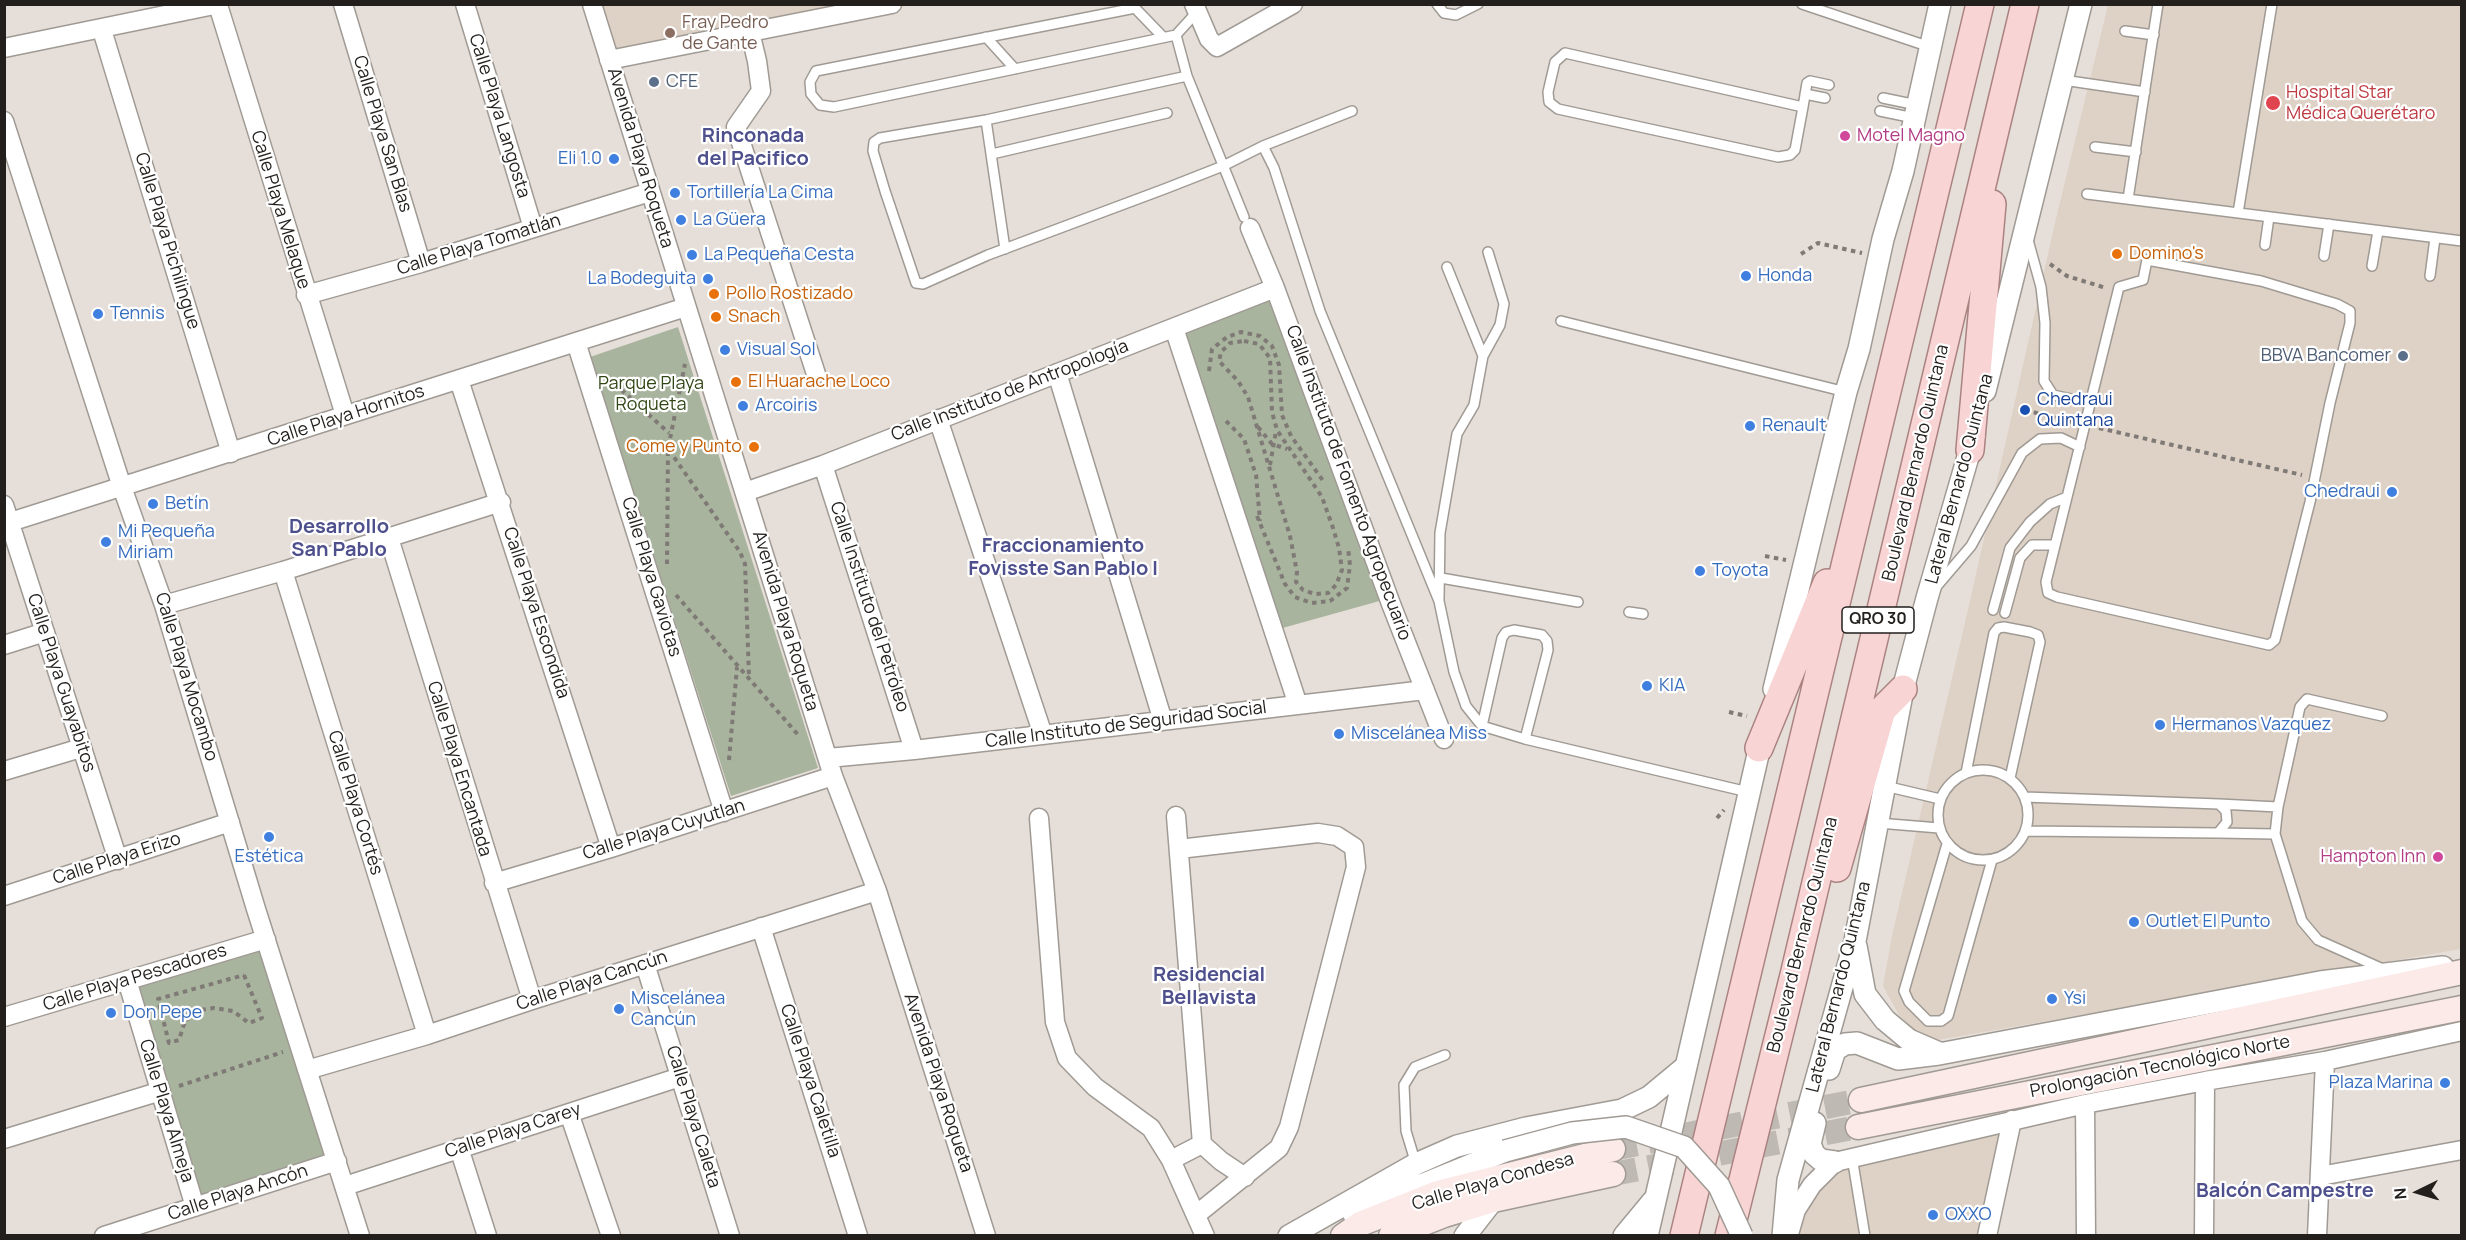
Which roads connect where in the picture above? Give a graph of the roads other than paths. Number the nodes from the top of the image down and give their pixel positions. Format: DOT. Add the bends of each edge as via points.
graph roads {
  1 [pos="343,4"];
  2 [pos="465,4"];
  3 [pos="592,4"];
  4 [pos="892,4"];
  5 [pos="1293,4"];
  6 [pos="1437,4"];
  7 [pos="1478,4"];
  8 [pos="1802,4"];
  9 [pos="1940,4"];
  10 [pos="1980,4"];
  11 [pos="2025,4"];
  12 [pos="2081,4"];
  13 [pos="2158,4"];
  14 [pos="2272,4"];
  15 [pos="218,5"];
  16 [pos="1195,9"];
  17 [pos="102,30"];
  18 [pos="2125,31"];
  19 [pos="750,32"];
  20 [pos="1176,34"];
  21 [pos="2154,35"];
  22 [pos="1163,37"];
  23 [pos="986,38"];
  24 [pos="1930,47"];
  25 [pos="4,48"];
  26 [pos="609,60"];
  27 [pos="1016,69"];
  28 [pos="1187,76"];
  29 [pos="2063,80"];
  30 [pos="1828,85"];
  31 [pos="2145,93"];
  32 [pos="1805,94"];
  33 [pos="1825,98"];
  34 [pos="1883,98"];
  35 [pos="1803,107"];
  36 [pos="2000,110"];
  37 [pos="1352,111"];
  38 [pos="1880,111"];
  39 [pos="1916,112"];
  40 [pos="1167,113"];
  41 [pos="986,120"];
  42 [pos="4,121"];
  43 [pos="1263,146"];
  44 [pos="2096,147"];
  45 [pos="2136,152"];
  46 [pos="992,154"];
  47 [pos="11,165"];
  48 [pos="1223,166"];
  49 [pos="650,192"];
  50 [pos="2087,194"];
  51 [pos="2128,199"];
  52 [pos="2238,213"];
  53 [pos="2269,217"];
  54 [pos="1247,222"];
  55 [pos="2329,224"];
  56 [pos="533,228"];
  57 [pos="2025,228"];
  58 [pos="2378,231"];
  59 [pos="2435,238"];
  60 [pos="2462,241"];
  61 [pos="2265,245"];
  62 [pos="1005,249"];
  63 [pos="1488,252"];
  64 [pos="2324,256"];
  65 [pos="421,263"];
  66 [pos="1447,267"];
  67 [pos="2372,267"];
  68 [pos="2430,276"];
  69 [pos="1275,288"];
  70 [pos="306,295"];
  71 [pos="686,307"];
  72 [pos="1561,321"];
  73 [pos="1174,328"];
  74 [pos="576,342"];
  75 [pos="1483,356"];
  76 [pos="1057,373"];
  77 [pos="816,375"];
  78 [pos="459,380"];
  79 [pos="1846,392"];
  80 [pos="2090,403"];
  81 [pos="345,415"];
  82 [pos="938,419"];
  83 [pos="2080,447"];
  84 [pos="1970,450"];
  85 [pos="231,453"];
  86 [pos="823,465"];
  87 [pos="122,487"];
  88 [pos="745,492"];
  89 [pos="2067,497"];
  90 [pos="501,502"];
  91 [pos="1860,504"];
  92 [pos="6,517"];
  93 [pos="389,538"];
  94 [pos="2055,545"];
  95 [pos="284,572"];
  96 [pos="1441,578"];
  97 [pos="1927,598"];
  98 [pos="1439,601"];
  99 [pos="1578,602"];
  100 [pos="164,605"];
  101 [pos="1993,610"];
  102 [pos="1629,612"];
  103 [pos="2005,613"];
  104 [pos="1643,614"];
  105 [pos="45,632"];
  106 [pos="4,645"];
  107 [pos="1903,689"];
  108 [pos="1425,690"];
  109 [pos="1298,705"];
  110 [pos="2382,716"];
  111 [pos="1163,721"];
  112 [pos="1482,726"];
  113 [pos="1043,735"];
  114 [pos="1524,739"];
  115 [pos="1444,740"];
  116 [pos="81,748"];
  117 [pos="1759,748"];
  118 [pos="914,750"];
  119 [pos="828,758"];
  120 [pos="4,771"];
  121 [pos="1966,773"];
  122 [pos="833,776"];
  123 [pos="2010,778"];
  124 [pos="1885,786"];
  125 [pos="1748,792"];
  126 [pos="2025,797"];
  127 [pos="1940,799"];
  128 [pos="2219,804"];
  129 [pos="2278,807"];
  130 [pos="724,812"];
  131 [pos="1176,816"];
  132 [pos="1039,818"];
  133 [pos="230,822"];
  134 [pos="1878,824"];
  135 [pos="1939,828"];
  136 [pos="2025,831"];
  137 [pos="2218,833"];
  138 [pos="2275,834"];
  139 [pos="1947,844"];
  140 [pos="611,848"];
  141 [pos="1179,849"];
  142 [pos="118,860"];
  143 [pos="1992,860"];
  144 [pos="494,883"];
  145 [pos="877,891"];
  146 [pos="4,896"];
  147 [pos="761,927"];
  148 [pos="266,939"];
  149 [pos="1855,941"];
  150 [pos="645,964"];
  151 [pos="2462,964"];
  152 [pos="2391,972"];
  153 [pos="2462,972"];
  154 [pos="1794,975"];
  155 [pos="127,980"];
  156 [pos="532,1000"];
  157 [pos="2462,1008"];
  158 [pos="4,1017"];
  159 [pos="2462,1031"];
  160 [pos="427,1035"];
  161 [pos="1445,1054"];
  162 [pos="1939,1054"];
  163 [pos="2325,1061"];
  164 [pos="1684,1068"];
  165 [pos="307,1070"];
  166 [pos="680,1077"];
  167 [pos="2205,1081"];
  168 [pos="161,1091"];
  169 [pos="1861,1100"];
  170 [pos="2085,1104"];
  171 [pos="569,1113"];
  172 [pos="2012,1120"];
  173 [pos="1858,1127"];
  174 [pos="4,1139"];
  175 [pos="1202,1144"];
  176 [pos="459,1148"];
  177 [pos="1613,1149"];
  178 [pos="2462,1150"];
  179 [pos="1171,1160"];
  180 [pos="1844,1160"];
  181 [pos="337,1161"];
  182 [pos="1416,1164"];
  183 [pos="1613,1174"];
  184 [pos="2320,1176"];
  185 [pos="1245,1177"];
  186 [pos="345,1186"];
  187 [pos="1657,1196"];
  188 [pos="1493,1200"];
  189 [pos="195,1207"];
  190 [pos="1196,1215"];
  191 [pos="104,1236"];
  192 [pos="360,1236"];
  193 [pos="487,1236"];
  194 [pos="610,1236"];
  195 [pos="730,1236"];
  196 [pos="858,1236"];
  197 [pos="986,1236"];
  198 [pos="1205,1236"];
  199 [pos="1289,1236"];
  200 [pos="1317,1236"];
  201 [pos="1343,1236"];
  202 [pos="1391,1236"];
  203 [pos="1464,1236"];
  204 [pos="1624,1236"];
  205 [pos="1647,1236"];
  206 [pos="1684,1236"];
  207 [pos="1729,1236"];
  208 [pos="1742,1236"];
  209 [pos="1784,1236"];
  210 [pos="1789,1236"];
  211 [pos="1865,1236"];
  212 [pos="1987,1236"];
  213 [pos="2086,1236"];
  214 [pos="2204,1236"];
  215 [pos="2317,1236"];
  1 -- 65 [label="street, Calle Playa San Blas"];
  2 -- 56 [label="street, Calle Playa Langosta"];
  3 -- 26 [label="street, Avenida Playa Roqueta"];
  4 -- 19 [label="street"];
  5 -- 16 [label="street" via="1217,47"];
  6 -- 7 [label="lane" via="1444,13 1456,15"];
  8 -- 24 [label="lane"];
  9 -- 24 [label="street"];
  10 -- 91 [label="main road, QRO 30"];
  11 -- 36 [label="main road, Boulevard Bernardo Quintana / QRO 30"];
  12 -- 29 [label="street, Lateral Bernardo Quintana"];
  13 -- 21 [label="lane"];
  14 -- 52 [label="lane"];
  15 -- 17 [label="street"];
  15 -- 70 [label="street, Calle Playa Melaque"];
  16 -- 20 [label="lane"];
  17 -- 25 [label="street"];
  17 -- 85 [label="street, Calle Playa Pichilingue"];
  18 -- 21 [label="lane"];
  19 -- 26 [label="street"];
  19 -- 77 [label="street" via="761,91 736,127"];
  20 -- 22 [label="lane"];
  20 -- 28 [label="lane"];
  21 -- 31 [label="lane"];
  22 -- 23 [label="lane" via="1135,8"];
  22 -- 27 [label="lane"];
  23 -- 27 [label="lane"];
  23 -- 27 [label="lane" via="816,70 810,82 811,94 820,105 834,107"];
  24 -- 39 [label="street"];
  26 -- 49 [label="street, Avenida Playa Roqueta"];
  28 -- 41 [label="lane"];
  28 -- 48 [label="lane"];
  29 -- 31 [label="lane"];
  29 -- 57 [label="street, Lateral Bernardo Quintana"];
  30 -- 32 [label="lane" via="1809,81"];
  31 -- 45 [label="lane"];
  32 -- 33 [label="lane"];
  32 -- 35 [label="lane"];
  34 -- 39 [label="lane"];
  35 -- 35 [label="lane" via="1795,150 1790,156 1779,156 1558,109 1549,102 1548,92 1556,62 1564,53"];
  36 -- 84 [label="main road"];
  36 -- 154 [label="main road, Boulevard Bernardo Quintana / QRO 30"];
  37 -- 43 [label="lane"];
  38 -- 39 [label="lane"];
  39 -- 79 [label="street"];
  40 -- 46 [label="lane"];
  41 -- 46 [label="lane"];
  41 -- 62 [label="lane" via="880,138 874,142 873,151 915,283 923,284"];
  42 -- 47 [label="street, Calle Playa Mocambo"];
  43 -- 48 [label="lane"];
  43 -- 98 [label="lane" via="1274,168 1320,311"];
  44 -- 45 [label="lane"];
  45 -- 51 [label="lane"];
  46 -- 62 [label="lane"];
  47 -- 87 [label="street, Calle Playa Mocambo"];
  48 -- 54 [label="lane"];
  48 -- 62 [label="lane"];
  49 -- 56 [label="street, Calle Playa Tomatlán"];
  49 -- 71 [label="street, Avenida Playa Roqueta"];
  50 -- 51 [label="lane"];
  51 -- 52 [label="lane"];
  52 -- 53 [label="lane"];
  53 -- 55 [label="lane"];
  53 -- 61 [label="lane"];
  54 -- 69 [label="street, Calle Instituto de Fomento Agropecuario"];
  55 -- 58 [label="lane"];
  55 -- 64 [label="lane"];
  56 -- 65 [label="street, Calle Playa Tomatlán"];
  57 -- 80 [label="lane" via="2041,287 2044,381 2053,395"];
  57 -- 84 [label="street, Lateral Bernardo Quintana"];
  58 -- 59 [label="lane"];
  58 -- 67 [label="lane"];
  59 -- 60 [label="lane"];
  59 -- 68 [label="lane"];
  63 -- 75 [label="lane" via="1504,304 1500,325"];
  65 -- 70 [label="street, Calle Playa Tomatlán"];
  66 -- 75 [label="lane"];
  69 -- 73 [label="street, Calle Instituto de Antropología"];
  69 -- 108 [label="street, Calle Instituto de Fomento Agropecuario"];
  70 -- 81 [label="street, Calle Playa Melaque"];
  71 -- 74 [label="street, Calle Playa Hornitos"];
  71 -- 88 [label="street, Avenida Playa Roqueta"];
  72 -- 79 [label="lane"];
  73 -- 76 [label="street, Calle Instituto de Antropología"];
  73 -- 109 [label="street"];
  74 -- 78 [label="street, Calle Playa Hornitos"];
  74 -- 130 [label="street, Calle Playa Gaviotas"];
  75 -- 96 [label="lane" via="1474,405 1457,434 1440,533"];
  76 -- 82 [label="street, Calle Instituto de Antropología"];
  76 -- 111 [label="street"];
  78 -- 81 [label="street, Calle Playa Hornitos"];
  78 -- 90 [label="street, Calle Playa Escondida"];
  79 -- 117 [label="street"];
  80 -- 83 [label="lane"];
  80 -- 94 [label="lane" via="2119,287 2143,280 2147,260 2260,281 2350,311 2315,478 2275,640 2269,645 2048,593 2046,582"];
  81 -- 85 [label="street, Calle Playa Hornitos"];
  82 -- 86 [label="street, Calle Instituto de Antropología"];
  82 -- 113 [label="street"];
  83 -- 89 [label="lane"];
  83 -- 97 [label="lane" via="2061,438 2040,439 2022,453 1971,546"];
  84 -- 97 [label="street, Lateral Bernardo Quintana"];
  85 -- 87 [label="street, Calle Playa Hornitos"];
  86 -- 88 [label="street, Calle Instituto de Antropología"];
  86 -- 118 [label="street, Calle Instituto del Petróleo"];
  87 -- 92 [label="street, Calle Playa Hornitos"];
  87 -- 100 [label="street, Calle Playa Mocambo"];
  88 -- 119 [label="street, Avenida Playa Roqueta"];
  89 -- 94 [label="lane"];
  89 -- 101 [label="lane" via="2050,504 2010,548"];
  90 -- 93 [label="street"];
  90 -- 140 [label="street, Calle Playa Escondida"];
  91 -- 117 [label="main road"];
  91 -- 206 [label="main road, QRO 30"];
  92 -- 105 [label="street, Calle Playa Guayabitos"];
  93 -- 95 [label="street"];
  93 -- 144 [label="street, Calle Playa Encantada"];
  94 -- 103 [label="lane" via="2032,545 2020,558"];
  95 -- 100 [label="street"];
  95 -- 160 [label="street, Calle Playa Cortés"];
  96 -- 98 [label="lane"];
  96 -- 99 [label="lane"];
  97 -- 107 [label="street, Lateral Bernardo Quintana"];
  98 -- 112 [label="lane" via="1454,672 1466,706"];
  100 -- 133 [label="street, Calle Playa Mocambo"];
  102 -- 104 [label="lane"];
  105 -- 106 [label="street"];
  105 -- 116 [label="street, Calle Playa Guayabitos"];
  107 -- 124 [label="street, Lateral Bernardo Quintana"];
  107 -- 154 [label="main road" via="1881,710 1825,910"];
  108 -- 109 [label="street, Calle Instituto de Seguridad Social"];
  108 -- 115 [label="street, Calle Instituto de Fomento Agropecuario"];
  109 -- 111 [label="street, Calle Instituto de Seguridad Social"];
  110 -- 129 [label="lane" via="2307,699 2300,707"];
  111 -- 113 [label="street, Calle Instituto de Seguridad Social"];
  112 -- 114 [label="lane"];
  112 -- 114 [label="lane" via="1502,638 1514,630 1542,635 1548,650"];
  113 -- 118 [label="street, Calle Instituto de Seguridad Social"];
  114 -- 125 [label="lane"];
  116 -- 120 [label="street"];
  116 -- 142 [label="street, Calle Playa Guayabitos"];
  117 -- 125 [label="street"];
  118 -- 119 [label="street, Calle Instituto de Seguridad Social"];
  119 -- 122 [label="street, Avenida Playa Roqueta"];
  121 -- 123 [label="lane" via="1989,770"];
  121 -- 123 [label="lane" via="1995,633 2004,627 2038,635 2040,642"];
  121 -- 127 [label="lane" via="1946,788"];
  122 -- 130 [label="street, Calle Playa Cuyutlan"];
  122 -- 145 [label="street, Avenida Playa Roqueta"];
  123 -- 126 [label="lane"];
  124 -- 127 [label="lane"];
  124 -- 134 [label="street, Lateral Bernardo Quintana"];
  125 -- 164 [label="street"];
  126 -- 128 [label="lane"];
  126 -- 136 [label="lane"];
  127 -- 135 [label="lane"];
  128 -- 129 [label="lane"];
  128 -- 137 [label="lane" via="2226,811 2228,822"];
  129 -- 138 [label="lane"];
  130 -- 140 [label="street, Calle Playa Cuyutlan"];
  131 -- 141 [label="street"];
  132 -- 179 [label="street" via="1055,1022 1067,1058 1095,1087 1151,1128"];
  133 -- 142 [label="street, Calle Playa Erizo"];
  133 -- 148 [label="street, Calle Playa Mocambo"];
  134 -- 135 [label="lane"];
  134 -- 149 [label="street, Lateral Bernardo Quintana"];
  135 -- 139 [label="lane"];
  136 -- 137 [label="lane"];
  136 -- 143 [label="lane" via="2018,844"];
  137 -- 138 [label="lane"];
  138 -- 152 [label="lane" via="2302,921 2318,940"];
  139 -- 143 [label="lane" via="1968,858"];
  139 -- 143 [label="lane" via="1904,991 1928,1021 1941,1021 1948,1016"];
  140 -- 144 [label="street, Calle Playa Cuyutlan"];
  141 -- 175 [label="street"];
  141 -- 185 [label="street" via="1318,833 1337,836 1353,847 1356,867 1289,1127 1280,1148"];
  142 -- 146 [label="street, Calle Playa Erizo"];
  144 -- 156 [label="street, Calle Playa Encantada"];
  145 -- 147 [label="street, Calle Playa Cancún"];
  145 -- 197 [label="street, Avenida Playa Roqueta"];
  147 -- 150 [label="street, Calle Playa Cancún"];
  147 -- 196 [label="street, Calle Playa Caletilla"];
  148 -- 155 [label="street, Calle Playa Pescadores"];
  148 -- 165 [label="street, Calle Playa Mocambo"];
  149 -- 162 [label="street" via="1865,994 1885,1020 1909,1040"];
  149 -- 209 [label="street, Lateral Bernardo Quintana" via="1788,1180"];
  150 -- 156 [label="street, Calle Playa Cancún"];
  150 -- 166 [label="street, Calle Playa Caleta"];
  151 -- 152 [label="street"];
  152 -- 162 [label="street"];
  153 -- 169 [label="main road, Prolongación Tecnológico Norte"];
  154 -- 207 [label="main road, Boulevard Bernardo Quintana / QRO 30"];
  155 -- 158 [label="street, Calle Playa Pescadores"];
  155 -- 168 [label="street, Calle Playa Almeja"];
  156 -- 160 [label="street, Calle Playa Cancún"];
  157 -- 173 [label="main road, Prolongación Tecnológico Norte"];
  159 -- 163 [label="street"];
  160 -- 165 [label="street, Calle Playa Cancún"];
  161 -- 182 [label="lane" via="1415,1067 1404,1085 1406,1131"];
  162 -- 180 [label="street" via="1898,1059 1857,1043 1835,1050 1810,1144 1821,1160"];
  163 -- 167 [label="street"];
  163 -- 184 [label="street"];
  164 -- 182 [label="street" via="1649,1097 1622,1110 1457,1146"];
  164 -- 187 [label="street"];
  165 -- 181 [label="street, Calle Playa Mocambo"];
  166 -- 171 [label="street, Calle Playa Carey"];
  166 -- 195 [label="street, Calle Playa Caleta"];
  167 -- 170 [label="street"];
  167 -- 214 [label="street"];
  168 -- 174 [label="street"];
  168 -- 189 [label="street, Calle Playa Almeja"];
  170 -- 172 [label="street"];
  170 -- 213 [label="street"];
  171 -- 176 [label="street, Calle Playa Carey"];
  171 -- 194 [label="street"];
  172 -- 180 [label="street"];
  172 -- 212 [label="street"];
  175 -- 179 [label="street"];
  175 -- 185 [label="street"];
  176 -- 186 [label="street, Calle Playa Carey"];
  176 -- 193 [label="street"];
  177 -- 201 [label="main road, Calle Playa Condesa" via="1438,1193 1360,1224"];
  178 -- 184 [label="street"];
  179 -- 190 [label="street"];
  180 -- 210 [label="street" via="1812,1185 1796,1210"];
  180 -- 211 [label="lane"];
  181 -- 186 [label="street, Calle Playa Mocambo"];
  181 -- 189 [label="street, Calle Playa Ancón"];
  182 -- 199 [label="street"];
  183 -- 188 [label="main road, Calle Playa Condesa"];
  184 -- 215 [label="street"];
  185 -- 190 [label="street"];
  186 -- 192 [label="street, Calle Playa Mocambo"];
  187 -- 204 [label="street"];
  187 -- 205 [label="street"];
  188 -- 202 [label="main road, Calle Playa Condesa"];
  188 -- 203 [label="street"];
  189 -- 191 [label="street, Calle Playa Ancón"];
  190 -- 198 [label="street"];
  200 -- 208 [label="street, bridge" via="1359,1210 1505,1151 1572,1133 1626,1127 1684,1147 1719,1186"];
}
